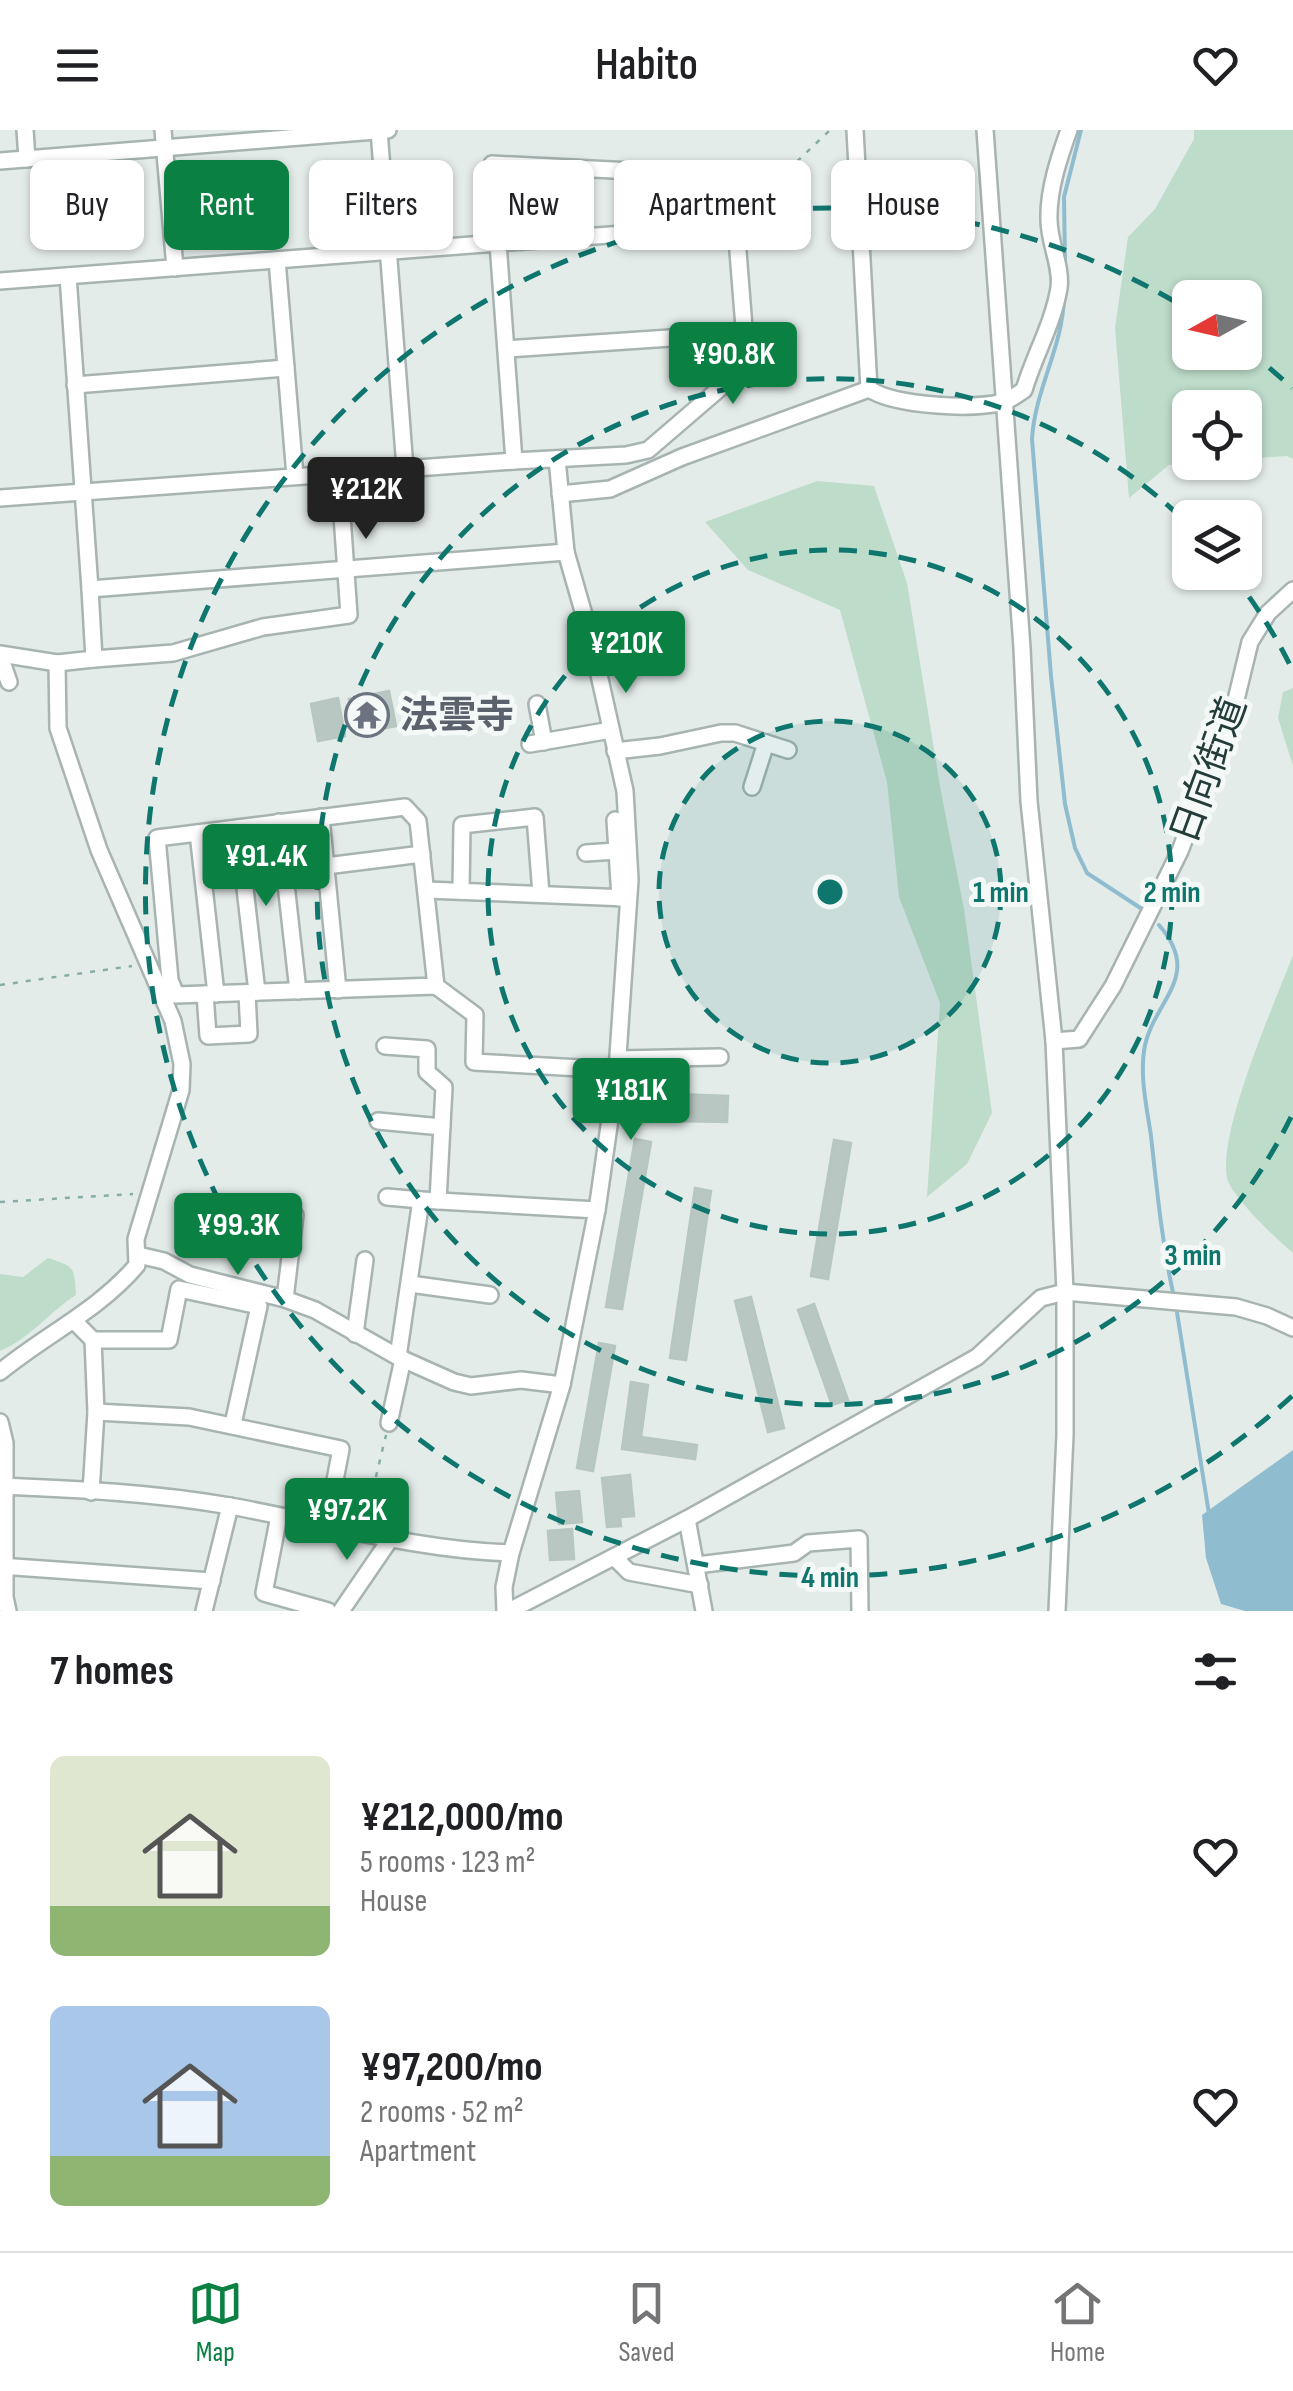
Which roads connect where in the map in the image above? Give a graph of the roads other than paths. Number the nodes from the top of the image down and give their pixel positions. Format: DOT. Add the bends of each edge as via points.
graph roads {
  1 [pos="25,130"];
  2 [pos="163,130"];
  3 [pos="379,130"];
  4 [pos="388,130"];
  5 [pos="856,130"];
  6 [pos="985,130"];
  7 [pos="1068,130"];
  8 [pos="164,148"];
  9 [pos="27,158"];
  10 [pos="0,160"];
  11 [pos="473,245"];
  12 [pos="499,250"];
  13 [pos="738,250"];
  14 [pos="388,251"];
  15 [pos="277,260"];
  16 [pos="175,268"];
  17 [pos="68,276"];
  18 [pos="0,281"];
  19 [pos="745,333"];
  20 [pos="506,349"];
  21 [pos="286,368"];
  22 [pos="75,384"];
  23 [pos="869,389"];
  24 [pos="1004,402"];
  25 [pos="557,459"];
  26 [pos="514,460"];
  27 [pos="405,468"];
  28 [pos="338,473"];
  29 [pos="295,476"];
  30 [pos="82,492"];
  31 [pos="560,494"];
  32 [pos="0,498"];
  33 [pos="566,552"];
  34 [pos="346,569"];
  35 [pos="90,589"];
  36 [pos="1293,590"];
  37 [pos="0,655"];
  38 [pos="94,659"];
  39 [pos="58,663"];
  40 [pos="9,682"];
  41 [pos="538,704"];
  42 [pos="611,730"];
  43 [pos="766,743"];
  44 [pos="788,750"];
  45 [pos="616,751"];
  46 [pos="752,787"];
  47 [pos="321,817"];
  48 [pos="615,820"];
  49 [pos="278,822"];
  50 [pos="238,828"];
  51 [pos="198,833"];
  52 [pos="617,851"];
  53 [pos="586,853"];
  54 [pos="422,854"];
  55 [pos="326,866"];
  56 [pos="426,890"];
  57 [pos="462,891"];
  58 [pos="541,894"];
  59 [pos="623,898"];
  60 [pos="436,986"];
  61 [pos="338,990"];
  62 [pos="298,991"];
  63 [pos="252,992"];
  64 [pos="210,994"];
  65 [pos="1054,1041"];
  66 [pos="385,1046"];
  67 [pos="720,1057"];
  68 [pos="617,1064"];
  69 [pos="378,1121"];
  70 [pos="442,1127"];
  71 [pos="387,1196"];
  72 [pos="421,1200"];
  73 [pos="438,1201"];
  74 [pos="246,1208"];
  75 [pos="597,1210"];
  76 [pos="138,1254"];
  77 [pos="365,1260"];
  78 [pos="410,1284"];
  79 [pos="1065,1292"];
  80 [pos="490,1295"];
  81 [pos="285,1299"];
  82 [pos="74,1321"];
  83 [pos="1293,1328"];
  84 [pos="355,1334"];
  85 [pos="93,1340"];
  86 [pos="400,1358"];
  87 [pos="0,1372"];
  88 [pos="562,1385"];
  89 [pos="96,1412"];
  90 [pos="0,1422"];
  91 [pos="390,1423"];
  92 [pos="233,1424"];
  93 [pos="2,1486"];
  94 [pos="91,1492"];
  95 [pos="230,1506"];
  96 [pos="279,1516"];
  97 [pos="687,1520"];
  98 [pos="326,1527"];
  99 [pos="389,1541"];
  100 [pos="511,1552"];
  101 [pos="614,1557"];
  102 [pos="3,1566"];
  103 [pos="697,1566"];
  104 [pos="212,1581"];
  105 [pos="700,1585"];
  106 [pos="8,1611"];
  107 [pos="204,1611"];
  108 [pos="328,1611"];
  109 [pos="341,1611"];
  110 [pos="507,1611"];
  111 [pos="704,1611"];
  112 [pos="860,1611"];
  113 [pos="1057,1611"];
  1 -- 9 [label="street"];
  2 -- 8 [label="street"];
  3 -- 4 [label="street"];
  3 -- 8 [label="street"];
  3 -- 14 [label="street"];
  5 -- 23 [label="street"];
  6 -- 24 [label="street"];
  7 -- 24 [label="street" via="1048,219 1060,283 1052,319 1024,390"];
  8 -- 9 [label="street"];
  8 -- 16 [label="street"];
  9 -- 10 [label="street"];
  11 -- 14 [label="street"];
  12 -- 20 [label="street"];
  13 -- 19 [label="street"];
  14 -- 15 [label="street"];
  14 -- 27 [label="street"];
  15 -- 16 [label="street"];
  15 -- 21 [label="street"];
  16 -- 17 [label="street"];
  17 -- 18 [label="street"];
  17 -- 22 [label="street"];
  19 -- 20 [label="street"];
  19 -- 25 [label="street" via="747,365 648,450"];
  20 -- 26 [label="street"];
  21 -- 22 [label="street"];
  21 -- 29 [label="street"];
  22 -- 30 [label="street"];
  23 -- 24 [label="street" via="905,404"];
  23 -- 31 [label="street" via="610,489"];
  24 -- 65 [label="street" via="1029,801"];
  25 -- 26 [label="street"];
  25 -- 31 [label="street"];
  26 -- 27 [label="street"];
  27 -- 28 [label="street"];
  28 -- 29 [label="street"];
  28 -- 34 [label="street"];
  29 -- 30 [label="street"];
  30 -- 32 [label="street"];
  30 -- 35 [label="street"];
  31 -- 33 [label="street"];
  33 -- 34 [label="street"];
  33 -- 42 [label="street"];
  34 -- 35 [label="street"];
  34 -- 38 [label="street" via="349,615 263,627 174,653"];
  35 -- 38 [label="street"];
  36 -- 65 [label="street, 日向街道" via="1250,642 1186,835 1122,969 1079,1038"];
  37 -- 39 [label="street"];
  37 -- 40 [label="street"];
  38 -- 39 [label="street"];
  39 -- 76 [label="street" via="58,728 99,850 173,1021 182,1064 177,1110 136,1239"];
  41 -- 42 [label="street" via="537,743"];
  42 -- 45 [label="street"];
  43 -- 44 [label="street"];
  43 -- 45 [label="street" via="721,733"];
  43 -- 46 [label="street"];
  45 -- 59 [label="street" via="630,858"];
  47 -- 49 [label="street"];
  47 -- 54 [label="street" via="405,808 418,820"];
  47 -- 55 [label="street"];
  48 -- 52 [label="street"];
  49 -- 50 [label="street"];
  49 -- 62 [label="street"];
  50 -- 51 [label="street"];
  50 -- 63 [label="street"];
  51 -- 64 [label="street"];
  51 -- 64 [label="street" via="157,838 170,980 176,995"];
  52 -- 53 [label="street"];
  52 -- 59 [label="street"];
  54 -- 55 [label="street"];
  54 -- 56 [label="street"];
  55 -- 61 [label="street"];
  56 -- 57 [label="street"];
  56 -- 60 [label="street"];
  57 -- 58 [label="street"];
  57 -- 58 [label="street" via="462,826 535,817"];
  58 -- 59 [label="street"];
  59 -- 68 [label="street" via="626,963"];
  60 -- 61 [label="street"];
  60 -- 68 [label="street" via="475,1016 474,1062"];
  61 -- 62 [label="street"];
  62 -- 63 [label="street"];
  63 -- 64 [label="street"];
  63 -- 64 [label="street" via="249,1034 208,1036"];
  65 -- 79 [label="street"];
  66 -- 70 [label="street" via="427,1049 427,1072 444,1087"];
  67 -- 68 [label="street"];
  68 -- 75 [label="street"];
  69 -- 70 [label="street"];
  70 -- 73 [label="street"];
  71 -- 72 [label="street"];
  72 -- 73 [label="street"];
  72 -- 78 [label="street"];
  73 -- 75 [label="street"];
  74 -- 81 [label="street" via="295,1215"];
  75 -- 88 [label="street"];
  76 -- 81 [label="street"];
  76 -- 82 [label="street" via="118,1288"];
  77 -- 84 [label="street"];
  78 -- 80 [label="street"];
  78 -- 86 [label="street"];
  79 -- 83 [label="street" via="1236,1307"];
  79 -- 97 [label="street" via="1041,1298 977,1357"];
  79 -- 113 [label="street"];
  81 -- 84 [label="street"];
  82 -- 85 [label="street"];
  82 -- 87 [label="street"];
  84 -- 86 [label="street"];
  85 -- 89 [label="street"];
  85 -- 92 [label="street" via="169,1340 179,1289 259,1306"];
  86 -- 88 [label="street" via="471,1386 521,1380"];
  86 -- 91 [label="street"];
  88 -- 100 [label="street"];
  89 -- 92 [label="street"];
  89 -- 94 [label="street"];
  90 -- 93 [label="street"];
  92 -- 98 [label="street" via="341,1449"];
  93 -- 94 [label="street"];
  93 -- 102 [label="street"];
  94 -- 95 [label="street"];
  95 -- 96 [label="street"];
  95 -- 104 [label="street"];
  96 -- 98 [label="street"];
  96 -- 108 [label="street" via="264,1593"];
  97 -- 101 [label="street"];
  97 -- 103 [label="street"];
  98 -- 99 [label="street"];
  99 -- 100 [label="street"];
  99 -- 109 [label="street"];
  100 -- 110 [label="street"];
  101 -- 105 [label="street" via="629,1572"];
  101 -- 110 [label="street"];
  102 -- 104 [label="street"];
  102 -- 106 [label="street"];
  103 -- 105 [label="street"];
  103 -- 112 [label="street" via="859,1539"];
  104 -- 107 [label="street"];
  105 -- 111 [label="street"];
}
